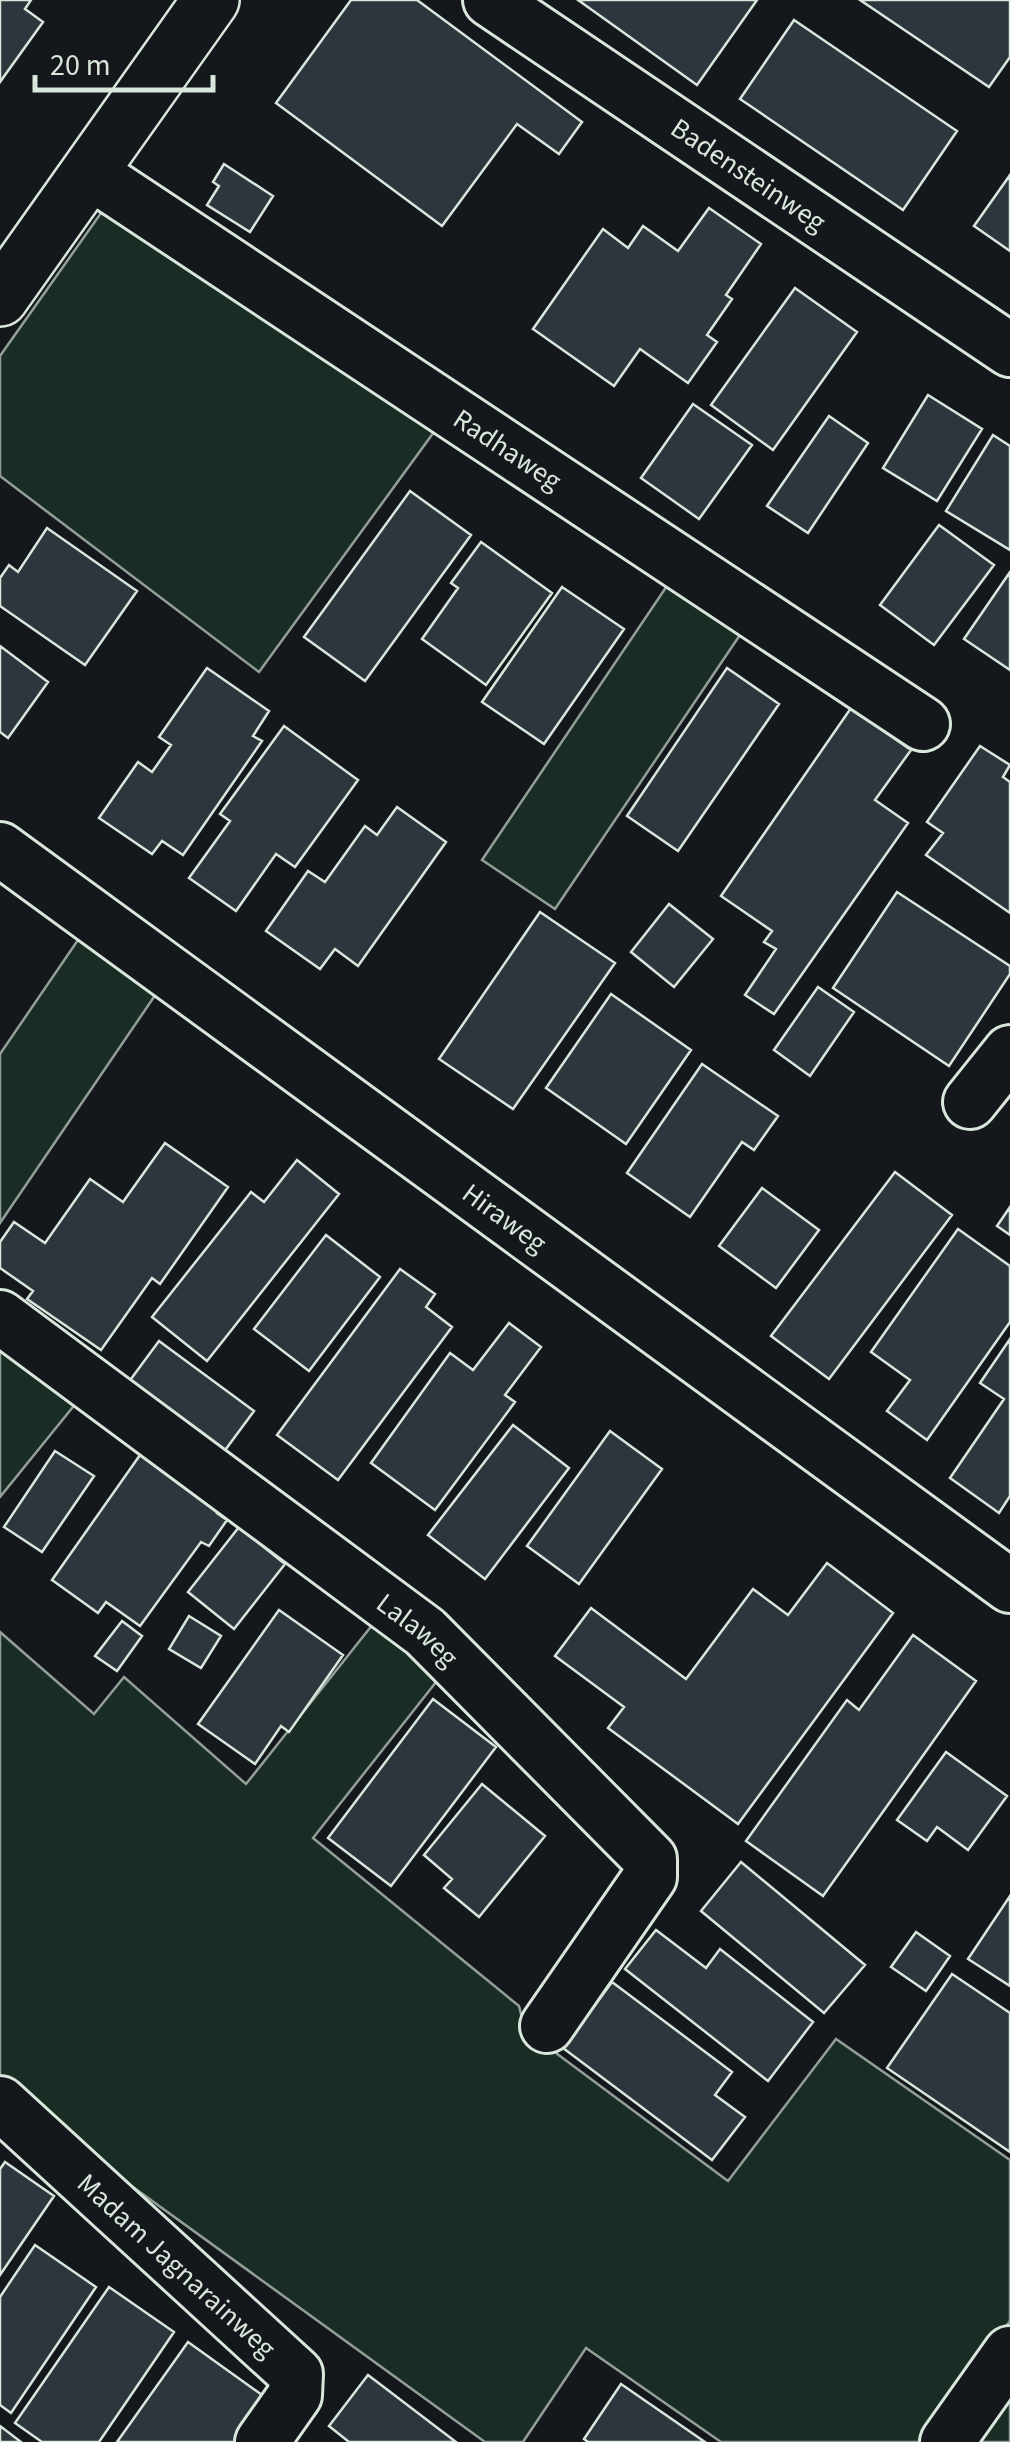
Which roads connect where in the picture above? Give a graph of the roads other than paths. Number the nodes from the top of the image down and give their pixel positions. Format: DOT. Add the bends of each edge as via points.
graph roads {
  1 [pos="211,0"];
  2 [pos="490,0"];
  3 [pos="91,172"];
  4 [pos="0,298"];
  5 [pos="1010,350"];
  6 [pos="923,724"];
  7 [pos="0,848"];
  8 [pos="1010,1052"];
  9 [pos="970,1102"];
  10 [pos="0,1316"];
  11 [pos="1010,1586"];
  12 [pos="547,2026"];
  13 [pos="0,2103"];
  14 [pos="1010,2354"];
  15 [pos="262,2442"];
  16 [pos="947,2442"];
  1 -- 3 [label="street"];
  2 -- 5 [label="street, Badensteinweg"];
  3 -- 4 [label="street"];
  3 -- 6 [label="street, Radhaweg"];
  7 -- 11 [label="street, Hiraweg"];
  8 -- 9 [label="street"];
  10 -- 12 [label="street, Lalaweg" via="425,1632 650,1859 650,1877"];
  13 -- 15 [label="street, Madam Jagnarainweg" via="296,2374 295,2395"];
  14 -- 16 [label="street"];
}
